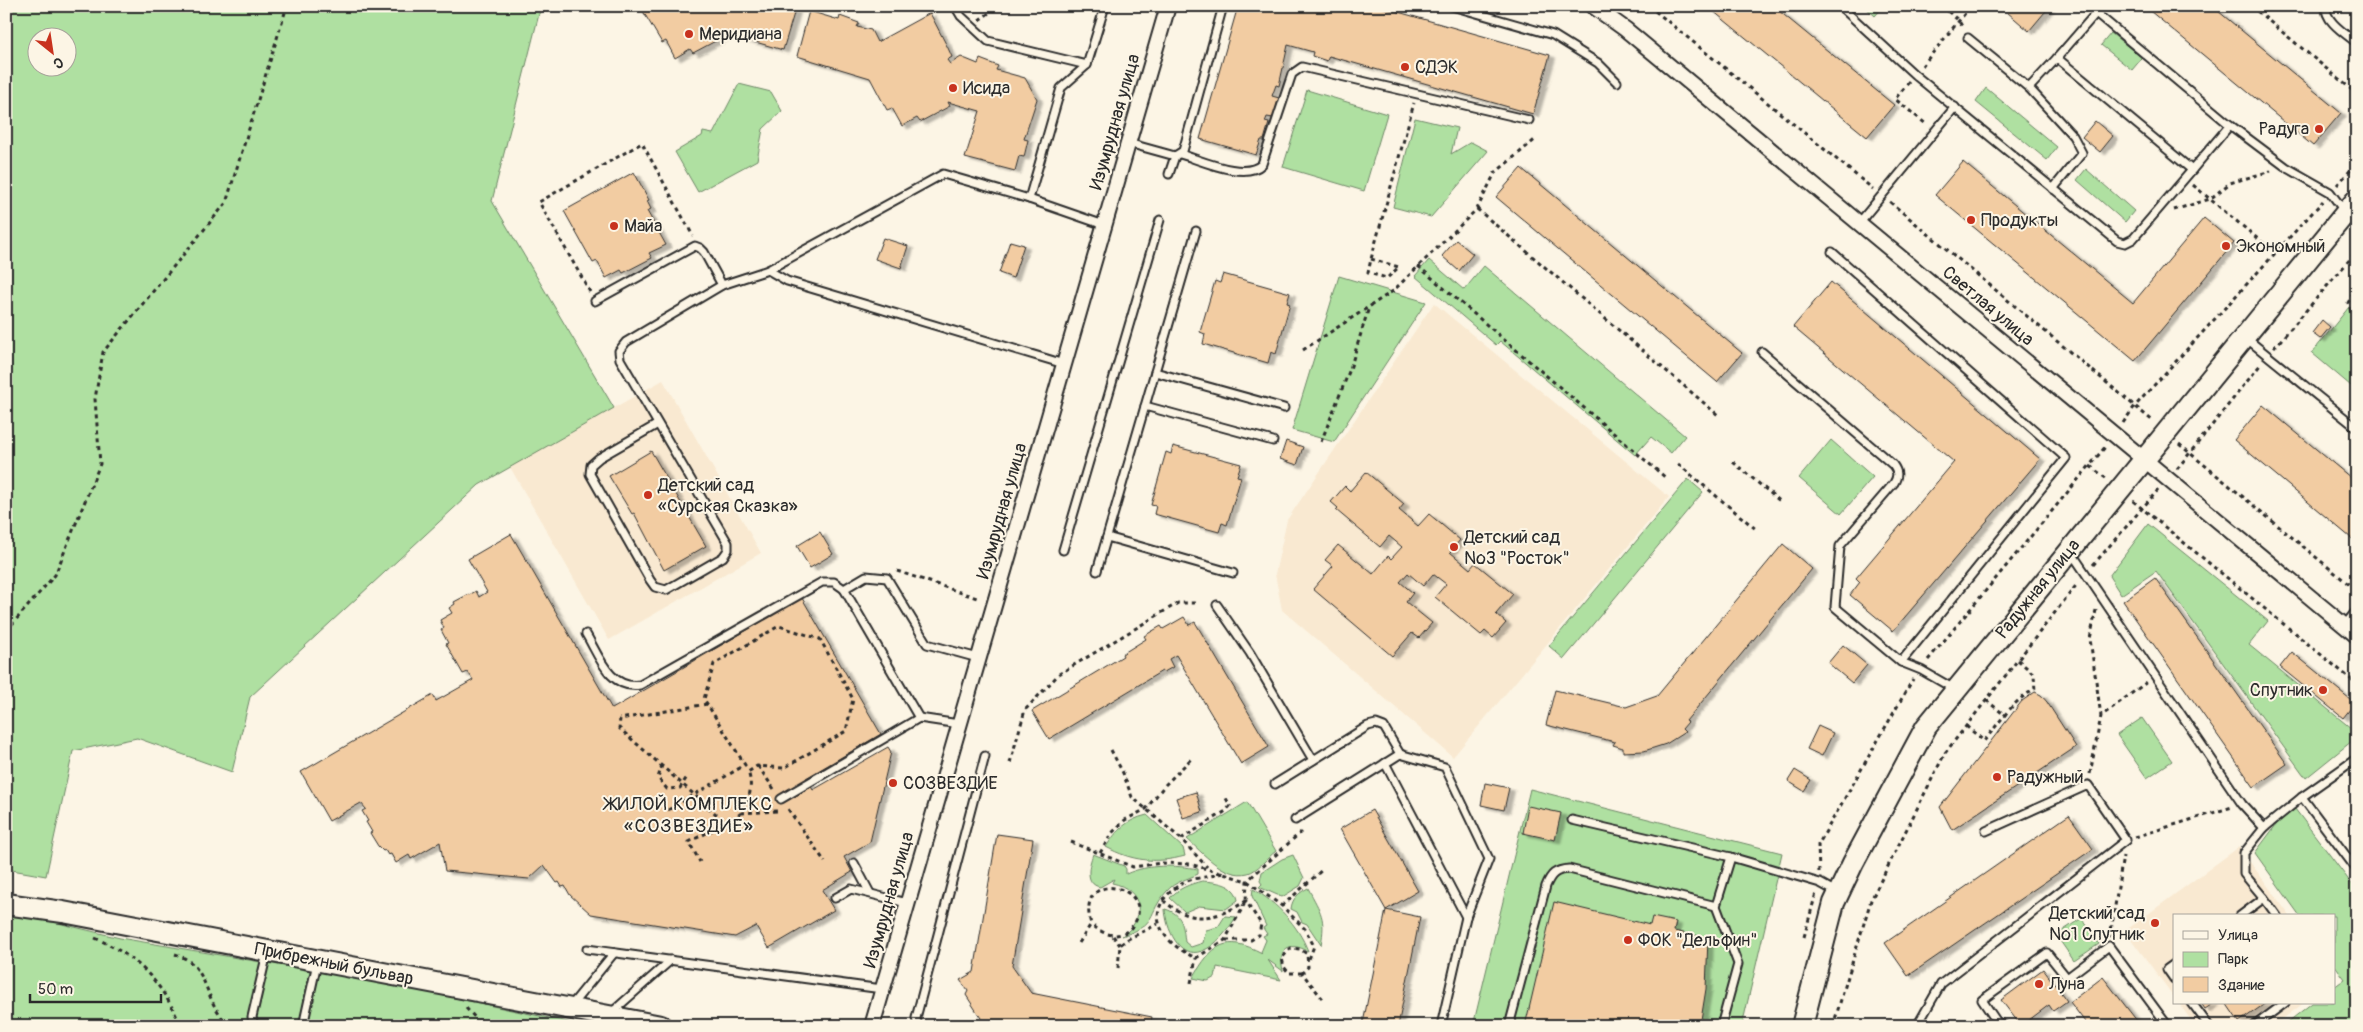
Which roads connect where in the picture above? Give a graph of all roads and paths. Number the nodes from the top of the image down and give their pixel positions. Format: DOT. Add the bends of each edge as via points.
graph roads {
  1 [pos="287,6"];
  2 [pos="955,6"];
  3 [pos="999,6"];
  4 [pos="1105,6"];
  5 [pos="1168,6"];
  6 [pos="1223,6"];
  7 [pos="1452,6"];
  8 [pos="1593,6"];
  9 [pos="1648,6"];
  10 [pos="1840,6"];
  11 [pos="1942,6"];
  12 [pos="1971,6"];
  13 [pos="2251,6"];
  14 [pos="2326,6"];
  15 [pos="977,21"];
  16 [pos="1959,21"];
  17 [pos="1968,38"];
  18 [pos="2357,42"];
  19 [pos="2057,58"];
  20 [pos="1087,65"];
  21 [pos="1915,75"];
  22 [pos="1617,82"];
  23 [pos="2029,88"];
  24 [pos="2357,94"];
  25 [pos="1413,107"];
  26 [pos="1955,107"];
  27 [pos="1529,120"];
  28 [pos="2230,125"];
  29 [pos="1935,132"];
  30 [pos="1537,138"];
  31 [pos="1128,143"];
  32 [pos="1178,155"];
  33 [pos="2357,163"];
  34 [pos="2286,167"];
  35 [pos="2192,170"];
  36 [pos="1169,174"];
  37 [pos="2185,178"];
  38 [pos="2054,188"];
  39 [pos="2330,192"];
  40 [pos="1882,195"];
  41 [pos="1029,199"];
  42 [pos="2210,199"];
  43 [pos="1477,209"];
  44 [pos="2353,214"];
  45 [pos="2152,217"];
  46 [pos="1160,220"];
  47 [pos="1859,223"];
  48 [pos="1104,225"];
  49 [pos="1196,232"];
  50 [pos="695,246"];
  51 [pos="1832,252"];
  52 [pos="2275,253"];
  53 [pos="1371,259"];
  54 [pos="1418,266"];
  55 [pos="768,270"];
  56 [pos="722,285"];
  57 [pos="2357,286"];
  58 [pos="595,301"];
  59 [pos="1370,306"];
  60 [pos="2357,334"];
  61 [pos="2244,336"];
  62 [pos="1302,350"];
  63 [pos="1762,352"];
  64 [pos="1064,364"];
  65 [pos="1155,372"];
  66 [pos="1145,406"];
  67 [pos="2135,406"];
  68 [pos="1284,408"];
  69 [pos="1718,415"];
  70 [pos="658,424"];
  71 [pos="2357,428"];
  72 [pos="2166,433"];
  73 [pos="2114,435"];
  74 [pos="1273,442"];
  75 [pos="1321,442"];
  76 [pos="2190,454"];
  77 [pos="2144,460"];
  78 [pos="1733,462"];
  79 [pos="1678,464"];
  80 [pos="1666,478"];
  81 [pos="2167,480"];
  82 [pos="2120,490"];
  83 [pos="1781,502"];
  84 [pos="2143,509"];
  85 [pos="1757,530"];
  86 [pos="1107,537"];
  87 [pos="1063,550"];
  88 [pos="2070,550"];
  89 [pos="1097,571"];
  90 [pos="1233,573"];
  91 [pos="2085,574"];
  92 [pos="887,578"];
  93 [pos="844,589"];
  94 [pos="2357,591"];
  95 [pos="2100,595"];
  96 [pos="981,599"];
  97 [pos="1198,603"];
  98 [pos="1217,605"];
  99 [pos="2357,610"];
  100 [pos="2344,626"];
  101 [pos="6,631"];
  102 [pos="586,634"];
  103 [pos="2357,636"];
  104 [pos="978,658"];
  105 [pos="2018,660"];
  106 [pos="1901,662"];
  107 [pos="2155,677"];
  108 [pos="2357,684"];
  109 [pos="1956,690"];
  110 [pos="1986,700"];
  111 [pos="707,704"];
  112 [pos="2006,716"];
  113 [pos="2101,716"];
  114 [pos="919,718"];
  115 [pos="959,724"];
  116 [pos="1966,726"];
  117 [pos="1111,750"];
  118 [pos="1400,754"];
  119 [pos="985,756"];
  120 [pos="1193,757"];
  121 [pos="2357,758"];
  122 [pos="1313,760"];
  123 [pos="1010,763"];
  124 [pos="1385,763"];
  125 [pos="662,765"];
  126 [pos="744,765"];
  127 [pos="757,766"];
  128 [pos="748,772"];
  129 [pos="687,777"];
  130 [pos="1275,784"];
  131 [pos="683,785"];
  132 [pos="2088,785"];
  133 [pos="694,795"];
  134 [pos="2302,797"];
  135 [pos="1226,798"];
  136 [pos="781,799"];
  137 [pos="2242,804"];
  138 [pos="1146,809"];
  139 [pos="668,810"];
  140 [pos="789,811"];
  141 [pos="741,813"];
  142 [pos="1295,820"];
  143 [pos="1572,820"];
  144 [pos="725,822"];
  145 [pos="2264,828"];
  146 [pos="1986,831"];
  147 [pos="1301,832"];
  148 [pos="1181,840"];
  149 [pos="2126,840"];
  150 [pos="1071,842"];
  151 [pos="1100,853"];
  152 [pos="1731,857"];
  153 [pos="700,862"];
  154 [pos="825,862"];
  155 [pos="854,863"];
  156 [pos="1208,868"];
  157 [pos="1322,870"];
  158 [pos="2357,870"];
  159 [pos="1223,872"];
  160 [pos="1248,882"];
  161 [pos="870,893"];
  162 [pos="1838,893"];
  163 [pos="834,898"];
  164 [pos="2264,898"];
  165 [pos="1163,900"];
  166 [pos="1246,902"];
  167 [pos="907,903"];
  168 [pos="6,904"];
  169 [pos="1282,906"];
  170 [pos="1716,906"];
  171 [pos="2243,914"];
  172 [pos="2276,914"];
  173 [pos="1466,917"];
  174 [pos="1091,924"];
  175 [pos="1158,924"];
  176 [pos="90,936"];
  177 [pos="1113,936"];
  178 [pos="1225,940"];
  179 [pos="1079,943"];
  180 [pos="1120,945"];
  181 [pos="2109,946"];
  182 [pos="587,949"];
  183 [pos="268,951"];
  184 [pos="170,952"];
  185 [pos="614,953"];
  186 [pos="1196,958"];
  187 [pos="1309,959"];
  188 [pos="318,960"];
  189 [pos="671,960"];
  190 [pos="2173,965"];
  191 [pos="1118,968"];
  192 [pos="1302,973"];
  193 [pos="2173,978"];
  194 [pos="1191,983"];
  195 [pos="882,989"];
  196 [pos="1322,998"];
  197 [pos="2193,1004"];
  198 [pos="2284,1004"];
  199 [pos="569,1008"];
  200 [pos="608,1016"];
  201 [pos="1996,1024"];
  202 [pos="181,1026"];
  203 [pos="227,1026"];
  204 [pos="254,1026"];
  205 [pos="303,1026"];
  206 [pos="661,1026"];
  207 [pos="872,1026"];
  208 [pos="918,1026"];
  209 [pos="1440,1026"];
  210 [pos="1509,1026"];
  211 [pos="1721,1026"];
  212 [pos="1803,1026"];
  213 [pos="1833,1026"];
  214 [pos="1917,1026"];
  215 [pos="2005,1026"];
  216 [pos="2168,1026"];
  217 [pos="2209,1026"];
  218 [pos="2254,1026"];
  1 -- 101 [label="path" via="226,203 103,352 95,399 100,464 55,575"];
  2 -- 20 [label="lane" via="988,41"];
  3 -- 15 [label="path"];
  4 -- 20 [label="lane"];
  5 -- 31 [label="street, Изумрудная улица"];
  6 -- 32 [label="lane" via="1185,146"];
  7 -- 22 [label="lane" via="1553,35 1598,63"];
  8 -- 47 [label="street, Светлая улица"];
  9 -- 40 [label="path"];
  10 -- 21 [label="lane"];
  11 -- 16 [label="path"];
  12 -- 16 [label="path"];
  13 -- 24 [label="path"];
  14 -- 18 [label="lane" via="2330,20"];
  16 -- 21 [label="path"];
  17 -- 23 [label="lane"];
  19 -- 23 [label="lane"];
  19 -- 28 [label="lane" via="2096,12"];
  19 -- 35 [label="lane"];
  20 -- 41 [label="lane" via="1061,88"];
  21 -- 26 [label="lane"];
  21 -- 29 [label="path" via="1895,99"];
  23 -- 38 [label="lane" via="2073,136 2082,153"];
  25 -- 53 [label="path"];
  26 -- 29 [label="lane"];
  26 -- 38 [label="lane"];
  27 -- 32 [label="lane" via="1302,67 1292,74 1258,168 1242,172"];
  28 -- 34 [label="lane"];
  28 -- 35 [label="lane"];
  29 -- 40 [label="lane"];
  30 -- 43 [label="path" via="1495,173"];
  31 -- 32 [label="lane"];
  31 -- 48 [label="street, Изумрудная улица"];
  32 -- 36 [label="lane"];
  33 -- 39 [label="path"];
  34 -- 39 [label="lane"];
  34 -- 42 [label="path" via="2230,183"];
  35 -- 37 [label="lane"];
  37 -- 42 [label="path"];
  37 -- 45 [label="lane"];
  38 -- 45 [label="lane" via="2117,240 2125,243 2133,239"];
  39 -- 44 [label="lane"];
  39 -- 52 [label="path"];
  40 -- 47 [label="lane"];
  40 -- 67 [label="path"];
  41 -- 48 [label="lane"];
  41 -- 55 [label="lane" via="943,174"];
  42 -- 45 [label="path"];
  42 -- 52 [label="path"];
  43 -- 54 [label="path"];
  43 -- 69 [label="path"];
  44 -- 61 [label="main road, Радужная улица"];
  46 -- 87 [label="lane"];
  47 -- 73 [label="street, Светлая улица"];
  48 -- 64 [label="street, Изумрудная улица"];
  49 -- 65 [label="lane"];
  50 -- 56 [label="lane" via="704,252"];
  50 -- 58 [label="lane"];
  50 -- 58 [label="path" via="693,234 642,143 539,202"];
  51 -- 106 [label="lane" via="2066,458"];
  52 -- 67 [label="path"];
  53 -- 53 [label="path" via="1390,265 1399,267 1387,278 1368,273"];
  54 -- 59 [label="path" via="1393,291"];
  54 -- 80 [label="path"];
  55 -- 56 [label="lane"];
  55 -- 64 [label="lane" via="787,281"];
  56 -- 70 [label="lane" via="622,346 619,351 620,359"];
  57 -- 60 [label="path" via="2348,303"];
  59 -- 62 [label="path"];
  59 -- 75 [label="path" via="1350,369"];
  61 -- 71 [label="lane"];
  61 -- 72 [label="main road, Радужная улица"];
  63 -- 106 [label="lane" via="1897,471 1894,483 1840,546 1835,607"];
  64 -- 104 [label="street, Изумрудная улица"];
  65 -- 66 [label="lane"];
  65 -- 68 [label="lane"];
  66 -- 74 [label="lane"];
  66 -- 86 [label="lane"];
  67 -- 72 [label="path"];
  67 -- 73 [label="path"];
  70 -- 70 [label="lane" via="728,543 723,557 666,590 655,587 650,580 590,474 591,466 599,458"];
  72 -- 76 [label="path"];
  72 -- 77 [label="main road, Радужная улица"];
  73 -- 77 [label="street, Светлая улица"];
  73 -- 82 [label="path" via="2090,466"];
  76 -- 81 [label="path"];
  76 -- 94 [label="path"];
  77 -- 81 [label="street, Светлая улица"];
  77 -- 82 [label="main road, Радужная улица"];
  78 -- 83 [label="path"];
  79 -- 85 [label="path"];
  81 -- 84 [label="path"];
  81 -- 100 [label="street, Светлая улица"];
  82 -- 84 [label="path"];
  82 -- 88 [label="main road, Радужная улица"];
  84 -- 91 [label="path"];
  84 -- 108 [label="path"];
  86 -- 89 [label="lane"];
  86 -- 90 [label="lane"];
  88 -- 91 [label="lane"];
  88 -- 109 [label="main road, Радужная улица"];
  91 -- 95 [label="lane"];
  91 -- 105 [label="path"];
  92 -- 93 [label="lane" via="866,576"];
  92 -- 96 [label="path" via="897,570"];
  92 -- 104 [label="lane" via="927,644"];
  93 -- 102 [label="lane" via="834,582 822,582 640,685 622,685 614,680"];
  93 -- 114 [label="lane"];
  95 -- 107 [label="lane"];
  95 -- 113 [label="path" via="2090,638"];
  97 -- 123 [label="path" via="1178,603 1059,674 1025,710"];
  98 -- 122 [label="lane" via="1250,653"];
  99 -- 100 [label="lane"];
  100 -- 103 [label="street, Светлая улица"];
  104 -- 115 [label="street, Изумрудная улица"];
  105 -- 110 [label="path"];
  105 -- 112 [label="path" via="2034,674 2035,691 2020,699"];
  106 -- 109 [label="lane"];
  107 -- 113 [label="path"];
  107 -- 137 [label="lane"];
  109 -- 162 [label="main road, Радужная улица" via="1926,727"];
  110 -- 112 [label="path"];
  110 -- 116 [label="path"];
  111 -- 125 [label="path" via="620,719 619,728"];
  111 -- 126 [label="path"];
  111 -- 127 [label="path" via="704,699 714,664 779,626 820,639 853,699 846,731 784,768"];
  112 -- 116 [label="path" via="1984,741"];
  113 -- 132 [label="path"];
  114 -- 115 [label="lane"];
  114 -- 136 [label="lane"];
  115 -- 167 [label="street, Изумрудная улица"];
  116 -- 213 [label="path" via="1945,753 1871,900"];
  117 -- 138 [label="path" via="1132,797"];
  118 -- 122 [label="lane" via="1384,727 1376,724"];
  118 -- 124 [label="lane"];
  118 -- 173 [label="lane" via="1445,767 1489,859"];
  119 -- 208 [label="lane" via="916,1018"];
  120 -- 138 [label="path" via="1164,785"];
  121 -- 134 [label="lane"];
  122 -- 130 [label="lane"];
  124 -- 142 [label="lane"];
  124 -- 173 [label="lane"];
  125 -- 131 [label="path"];
  125 -- 131 [label="path" via="658,773 662,786 671,790"];
  126 -- 128 [label="path"];
  126 -- 133 [label="path"];
  127 -- 128 [label="path"];
  127 -- 136 [label="path"];
  128 -- 141 [label="path" via="752,780"];
  129 -- 131 [label="path"];
  131 -- 133 [label="path"];
  132 -- 146 [label="lane"];
  132 -- 149 [label="lane"];
  133 -- 139 [label="path"];
  133 -- 144 [label="path"];
  134 -- 145 [label="lane"];
  134 -- 158 [label="lane"];
  135 -- 148 [label="path" via="1229,808"];
  136 -- 140 [label="path"];
  137 -- 145 [label="lane"];
  137 -- 149 [label="path"];
  138 -- 148 [label="path"];
  138 -- 151 [label="path" via="1124,820"];
  140 -- 141 [label="path"];
  140 -- 154 [label="path"];
  141 -- 144 [label="path"];
  143 -- 152 [label="lane"];
  144 -- 153 [label="path" via="689,842"];
  145 -- 164 [label="lane" via="2244,853 2244,874"];
  147 -- 160 [label="path"];
  148 -- 156 [label="path"];
  149 -- 181 [label="path"];
  149 -- 214 [label="lane" via="1941,984"];
  150 -- 151 [label="path"];
  151 -- 156 [label="path" via="1133,867 1161,863"];
  152 -- 162 [label="lane" via="1820,883"];
  152 -- 170 [label="lane"];
  155 -- 161 [label="lane"];
  156 -- 159 [label="path"];
  157 -- 169 [label="path"];
  159 -- 160 [label="path"];
  159 -- 165 [label="path" via="1188,881"];
  160 -- 166 [label="path"];
  160 -- 169 [label="path"];
  161 -- 163 [label="lane" via="850,889"];
  161 -- 167 [label="lane"];
  162 -- 212 [label="main road, Радужная улица"];
  164 -- 171 [label="lane"];
  164 -- 172 [label="lane"];
  165 -- 166 [label="path" via="1175,910 1194,918 1216,916"];
  165 -- 175 [label="path" via="1157,914"];
  166 -- 178 [label="path"];
  166 -- 178 [label="path" via="1261,924 1259,935 1251,940"];
  167 -- 195 [label="street, Изумрудная улица"];
  168 -- 183 [label="main road, Прибрежный бульвар"];
  169 -- 187 [label="path" via="1305,929 1314,946"];
  170 -- 210 [label="lane" via="1569,869 1559,870 1551,875 1546,886"];
  170 -- 211 [label="lane" via="1738,964"];
  173 -- 209 [label="lane"];
  174 -- 177 [label="path" via="1100,933"];
  174 -- 177 [label="path" via="1087,912 1090,899 1099,890 1112,886 1124,889 1134,898 1138,910 1126,933"];
  174 -- 179 [label="path"];
  175 -- 180 [label="path"];
  175 -- 186 [label="path" via="1181,952"];
  176 -- 202 [label="path" via="116,948 147,970"];
  177 -- 180 [label="path"];
  178 -- 186 [label="path"];
  180 -- 191 [label="path"];
  181 -- 201 [label="lane" via="2067,978 2047,953 1982,1000"];
  181 -- 216 [label="lane"];
  182 -- 185 [label="lane"];
  183 -- 188 [label="main road, Прибрежный бульвар"];
  183 -- 204 [label="lane" via="252,1017"];
  184 -- 203 [label="path" via="187,958 204,978 214,1005"];
  185 -- 189 [label="lane"];
  185 -- 199 [label="lane"];
  186 -- 194 [label="path"];
  187 -- 192 [label="path" via="1308,967"];
  187 -- 192 [label="path" via="1300,949 1291,948 1284,954 1282,963 1286,971"];
  188 -- 199 [label="main road, Прибрежный бульвар"];
  188 -- 205 [label="lane"];
  189 -- 195 [label="lane"];
  189 -- 200 [label="lane"];
  190 -- 193 [label="lane" via="2167,969"];
  192 -- 196 [label="path"];
  195 -- 207 [label="street, Изумрудная улица"];
  197 -- 217 [label="lane"];
  198 -- 218 [label="lane"];
  199 -- 200 [label="main road, Прибрежный бульвар"];
  200 -- 206 [label="main road, Прибрежный бульвар"];
  201 -- 215 [label="lane"];
}
